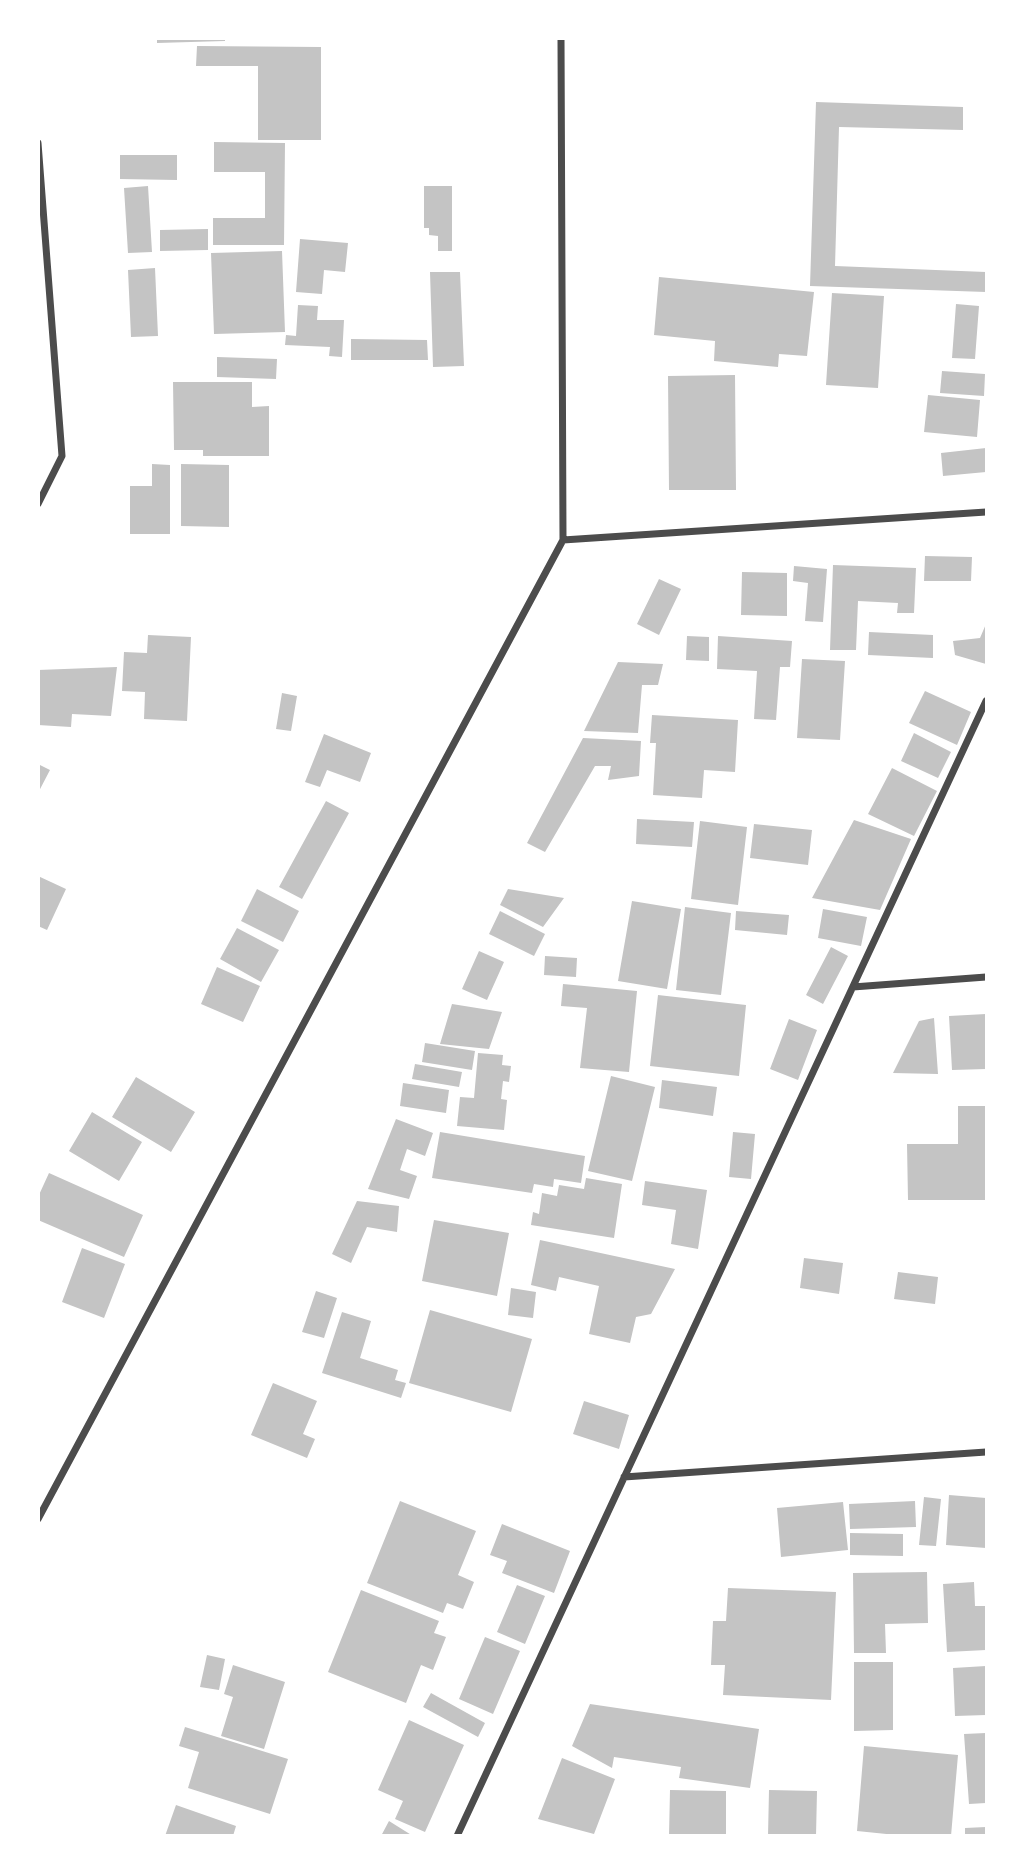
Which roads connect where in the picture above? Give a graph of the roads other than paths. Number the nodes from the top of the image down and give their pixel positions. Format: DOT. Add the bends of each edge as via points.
graph roads {
  1 [pos="561,38"];
  2 [pos="38,143"];
  3 [pos="38,504"];
  4 [pos="986,512"];
  5 [pos="563,540"];
  6 [pos="986,701"];
  7 [pos="986,977"];
  8 [pos="853,986"];
  9 [pos="986,1452"];
  10 [pos="624,1477"];
  11 [pos="38,1519"];
  12 [pos="457,1836"];
  1 -- 5 [label="street"];
  2 -- 3 [label="street" via="62,456"];
  4 -- 5 [label="street"];
  5 -- 11 [label="street"];
  6 -- 8 [label="street"];
  7 -- 8 [label="street"];
  8 -- 10 [label="street"];
  9 -- 10 [label="street"];
  10 -- 12 [label="street"];
}
